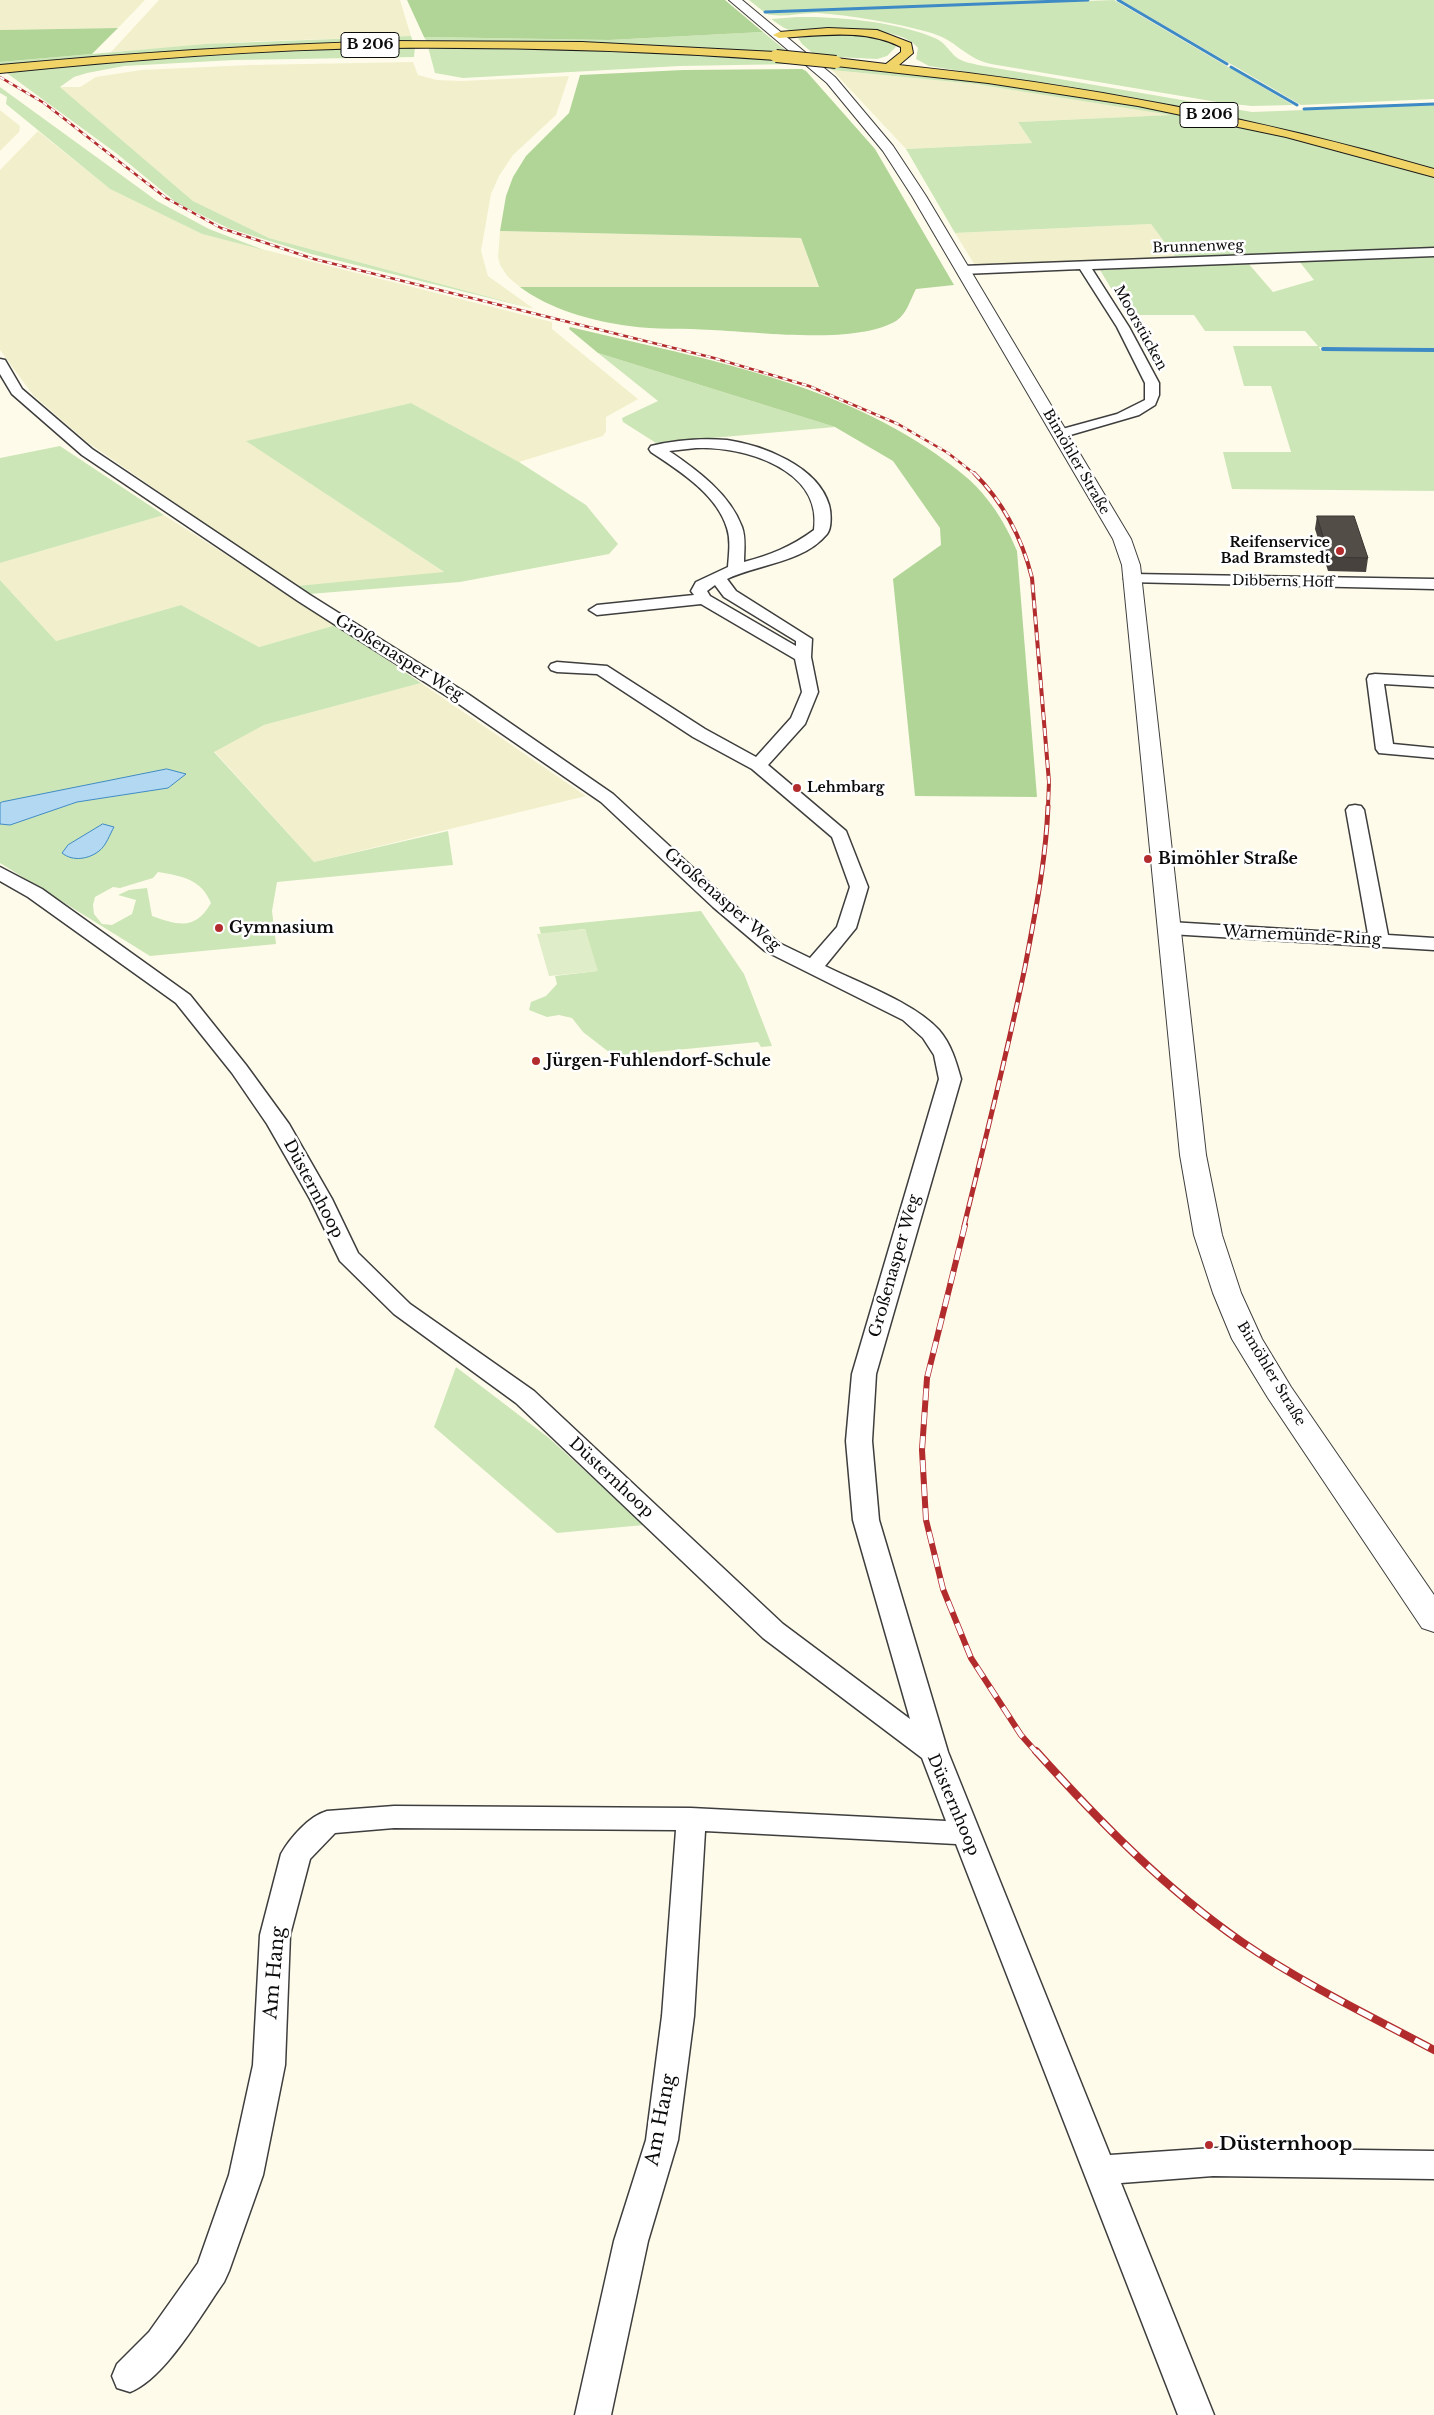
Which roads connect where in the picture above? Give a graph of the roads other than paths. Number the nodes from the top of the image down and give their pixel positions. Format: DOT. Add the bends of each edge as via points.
graph roads {
  1 [pos="735,0"];
  2 [pos="779,35"];
  3 [pos="905,56"];
  4 [pos="889,67"];
  5 [pos="6,68"];
  6 [pos="933,72"];
  7 [pos="1434,173"];
  8 [pos="1434,252"];
  9 [pos="1085,267"];
  10 [pos="963,270"];
  11 [pos="0,363"];
  12 [pos="1060,434"];
  13 [pos="736,569"];
  14 [pos="718,578"];
  15 [pos="1132,579"];
  16 [pos="1434,584"];
  17 [pos="704,599"];
  18 [pos="597,610"];
  19 [pos="803,657"];
  20 [pos="557,667"];
  21 [pos="1434,682"];
  22 [pos="1434,753"];
  23 [pos="758,765"];
  24 [pos="1355,810"];
  25 [pos="0,872"];
  26 [pos="1170,928"];
  27 [pos="1379,940"];
  28 [pos="1434,944"];
  29 [pos="812,968"];
  30 [pos="1434,1620"];
  31 [pos="934,1752"];
  32 [pos="691,1819"];
  33 [pos="965,1833"];
  34 [pos="1434,2165"];
  35 [pos="1099,2170"];
  36 [pos="130,2376"];
  37 [pos="593,2415"];
  38 [pos="1196,2415"];
  1 -- 2 [label="street, Bimöhler Straße"];
  2 -- 3 [label="main road" via="847,31 872,33 895,38 907,45"];
  2 -- 10 [label="street, Bimöhler Straße" via="831,80 888,149"];
  3 -- 4 [label="main road"];
  3 -- 6 [label="main road"];
  4 -- 5 [label="main road, B 206, bridge" via="776,56 593,46 390,45 208,52"];
  4 -- 6 [label="main road, B 206"];
  6 -- 7 [label="main road, B 206" via="1059,88 1182,110 1319,140"];
  8 -- 9 [label="street, Brunnenweg"];
  9 -- 10 [label="street, Brunnenweg"];
  9 -- 12 [label="street, Moorstücken" via="1123,327 1154,393 1150,403 1135,412"];
  10 -- 12 [label="street, Bimöhler Straße"];
  11 -- 29 [label="street, Großenasper Weg" via="17,391 87,452 304,598 462,698 607,798 772,947"];
  12 -- 15 [label="street, Bimöhler Straße" via="1122,539"];
  13 -- 13 [label="street" via="780,557 821,532 824,516 819,497 806,481 787,467 763,454 737,446 711,444 656,449 713,494 734,527"];
  13 -- 14 [label="street"];
  14 -- 17 [label="street" via="702,585 698,591"];
  14 -- 19 [label="street" via="730,594 804,639"];
  15 -- 16 [label="street, Dibberns Hoff"];
  15 -- 26 [label="street, Bimöhler Straße"];
  17 -- 18 [label="street"];
  17 -- 19 [label="street"];
  19 -- 23 [label="street" via="810,692 800,720"];
  20 -- 23 [label="street" via="601,669 700,733"];
  21 -- 22 [label="street" via="1375,679 1385,749"];
  23 -- 29 [label="street" via="840,835 859,886 846,928"];
  24 -- 27 [label="street"];
  25 -- 31 [label="street, Düsternhoop" via="36,892 183,998 278,1124 321,1199 348,1256 402,1309 525,1397 773,1631"];
  26 -- 27 [label="street, Warnemünde-Ring"];
  26 -- 30 [label="street, Bimöhler Straße" via="1193,1155 1208,1235 1227,1293 1247,1339 1279,1391"];
  27 -- 28 [label="street, Warnemünde-Ring"];
  29 -- 31 [label="street, Großenasper Weg" via="910,1016 932,1034 944,1055 950,1079 864,1374 859,1441 866,1520"];
  31 -- 33 [label="street, Düsternhoop"];
  32 -- 33 [label="street, Am Hang"];
  32 -- 36 [label="street, Am Hang" via="394,1817 327,1822 296,1854 276,1935 269,2065 246,2175 234,2210 212,2271 161,2343"];
  32 -- 37 [label="street, Am Hang" via="678,2016 662,2140 631,2241"];
  33 -- 35 [label="street, Düsternhoop"];
  34 -- 35 [label="street" via="1213,2162"];
  35 -- 38 [label="street, Düsternhoop"];
}
